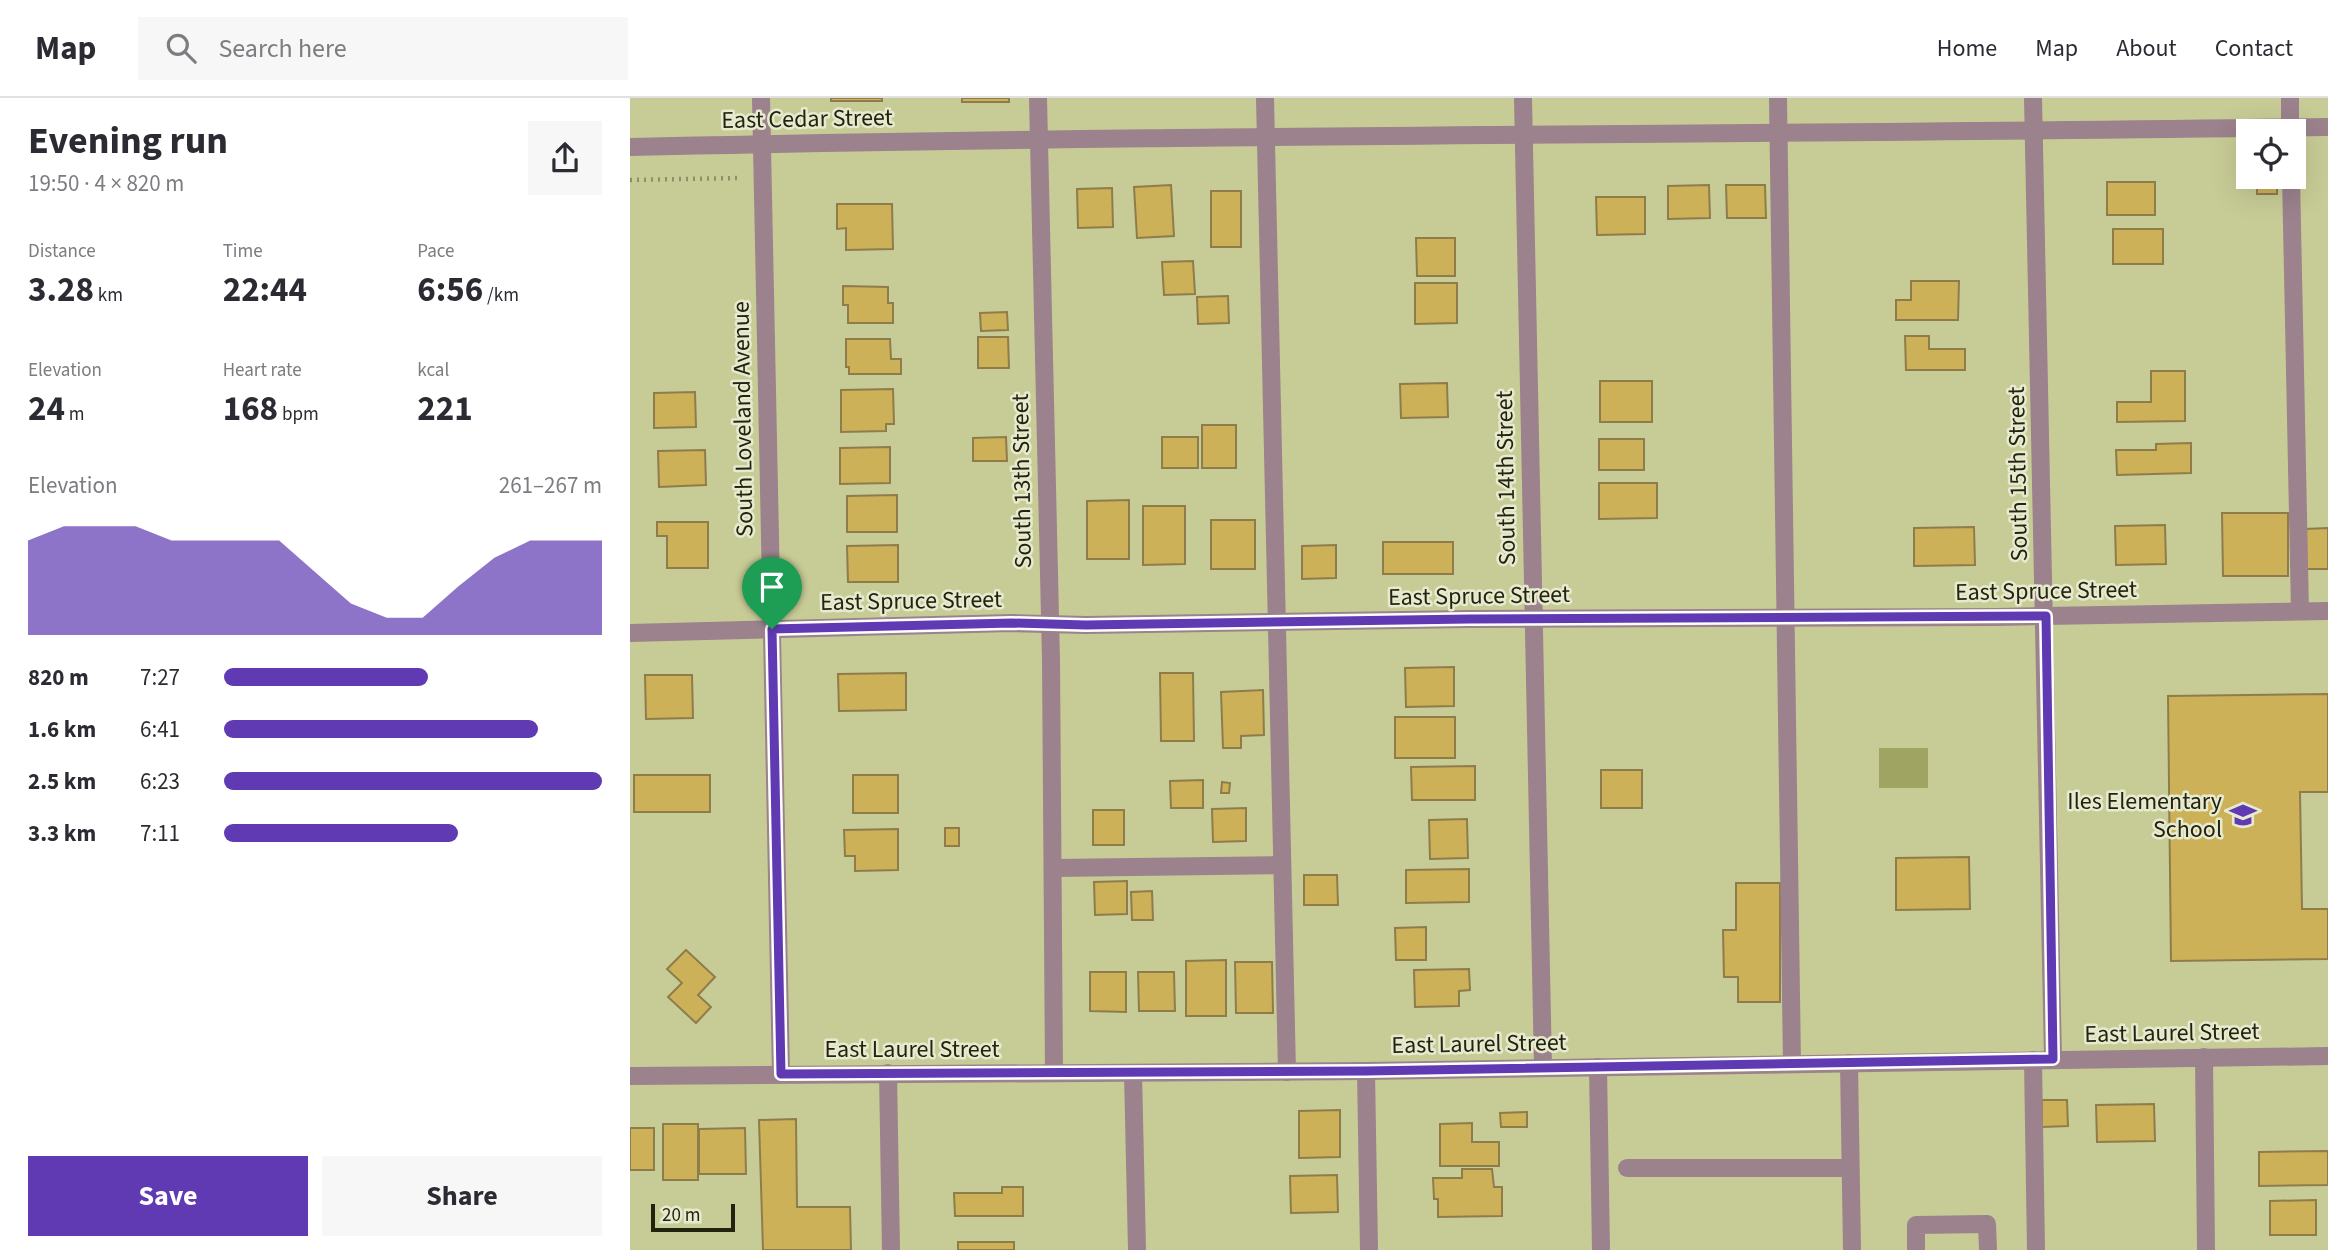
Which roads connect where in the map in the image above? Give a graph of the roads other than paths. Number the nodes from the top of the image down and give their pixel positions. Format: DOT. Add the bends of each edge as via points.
graph roads {
  1 [pos="761,98"];
  2 [pos="1038,98"];
  3 [pos="1265,98"];
  4 [pos="1523,98"];
  5 [pos="1778,98"];
  6 [pos="2034,98"];
  7 [pos="2290,98"];
  8 [pos="2290,119"];
  9 [pos="2328,127"];
  10 [pos="2306,128"];
  11 [pos="2236,129"];
  12 [pos="2035,130"];
  13 [pos="1524,134"];
  14 [pos="1779,134"];
  15 [pos="1266,138"];
  16 [pos="1039,141"];
  17 [pos="762,145"];
  18 [pos="630,146"];
  19 [pos="2291,189"];
  20 [pos="2300,611"];
  21 [pos="2328,611"];
  22 [pos="2046,616"];
  23 [pos="1787,618"];
  24 [pos="1534,619"];
  25 [pos="1050,623"];
  26 [pos="1277,623"];
  27 [pos="772,629"];
  28 [pos="630,633"];
  29 [pos="1282,865"];
  30 [pos="1054,868"];
  31 [pos="2328,1056"];
  32 [pos="2204,1057"];
  33 [pos="2033,1059"];
  34 [pos="2053,1059"];
  35 [pos="1849,1063"];
  36 [pos="1792,1064"];
  37 [pos="1598,1067"];
  38 [pos="1543,1068"];
  39 [pos="1366,1071"];
  40 [pos="1287,1072"];
  41 [pos="888,1073"];
  42 [pos="1054,1073"];
  43 [pos="1133,1073"];
  44 [pos="781,1074"];
  45 [pos="630,1076"];
  46 [pos="1627,1168"];
  47 [pos="1850,1168"];
  48 [pos="891,1250"];
  49 [pos="1137,1250"];
  50 [pos="1369,1250"];
  51 [pos="1601,1250"];
  52 [pos="1852,1250"];
  53 [pos="1916,1250"];
  54 [pos="1988,1250"];
  55 [pos="2036,1250"];
  56 [pos="2206,1250"];
  1 -- 17 [label="street, South Loveland Avenue"];
  2 -- 16 [label="street, South 13th Street"];
  3 -- 15 [label="street"];
  4 -- 13 [label="street, South 14th Street"];
  5 -- 14 [label="street"];
  6 -- 12 [label="street, South 15th Street"];
  7 -- 8 [label="street"];
  9 -- 10 [label="street, East Cedar Street"];
  11 -- 12 [label="street, East Cedar Street"];
  12 -- 14 [label="street, East Cedar Street"];
  12 -- 22 [label="street, South 15th Street"];
  13 -- 14 [label="street, East Cedar Street"];
  13 -- 15 [label="street, East Cedar Street"];
  13 -- 24 [label="street, South 14th Street"];
  14 -- 23 [label="street"];
  15 -- 16 [label="street, East Cedar Street"];
  15 -- 26 [label="street"];
  16 -- 17 [label="street, East Cedar Street"];
  16 -- 25 [label="street, South 13th Street"];
  17 -- 18 [label="street, East Cedar Street"];
  17 -- 27 [label="street, South Loveland Avenue"];
  19 -- 20 [label="street"];
  20 -- 21 [label="street, East Spruce Street"];
  20 -- 22 [label="street, East Spruce Street"];
  22 -- 23 [label="street, East Spruce Street"];
  22 -- 34 [label="street, South 15th Street"];
  23 -- 24 [label="street, East Spruce Street"];
  23 -- 36 [label="street"];
  24 -- 26 [label="street, East Spruce Street"];
  24 -- 38 [label="street, South 14th Street"];
  25 -- 26 [label="street, East Spruce Street"];
  25 -- 27 [label="street, East Spruce Street"];
  25 -- 30 [label="street, South 13th Street"];
  26 -- 29 [label="street"];
  27 -- 28 [label="street, East Spruce Street"];
  27 -- 44 [label="street, South Loveland Avenue"];
  29 -- 30 [label="street"];
  29 -- 40 [label="street"];
  30 -- 42 [label="street, South 13th Street"];
  31 -- 32 [label="street, East Laurel Street"];
  32 -- 34 [label="street, East Laurel Street"];
  32 -- 56 [label="street"];
  33 -- 34 [label="street, East Laurel Street"];
  33 -- 35 [label="street, East Laurel Street"];
  33 -- 55 [label="street"];
  35 -- 36 [label="street, East Laurel Street"];
  35 -- 47 [label="street"];
  36 -- 37 [label="street, East Laurel Street"];
  37 -- 38 [label="street, East Laurel Street"];
  37 -- 51 [label="street"];
  38 -- 39 [label="street, East Laurel Street"];
  39 -- 40 [label="street, East Laurel Street"];
  39 -- 50 [label="street"];
  40 -- 43 [label="street, East Laurel Street"];
  41 -- 42 [label="street, East Laurel Street"];
  41 -- 44 [label="street, East Laurel Street"];
  41 -- 48 [label="street"];
  42 -- 43 [label="street, East Laurel Street"];
  43 -- 49 [label="street"];
  44 -- 45 [label="street, East Laurel Street"];
  46 -- 47 [label="street"];
  47 -- 52 [label="street"];
  53 -- 54 [label="street" via="1916,1225 1987,1224"];
}
